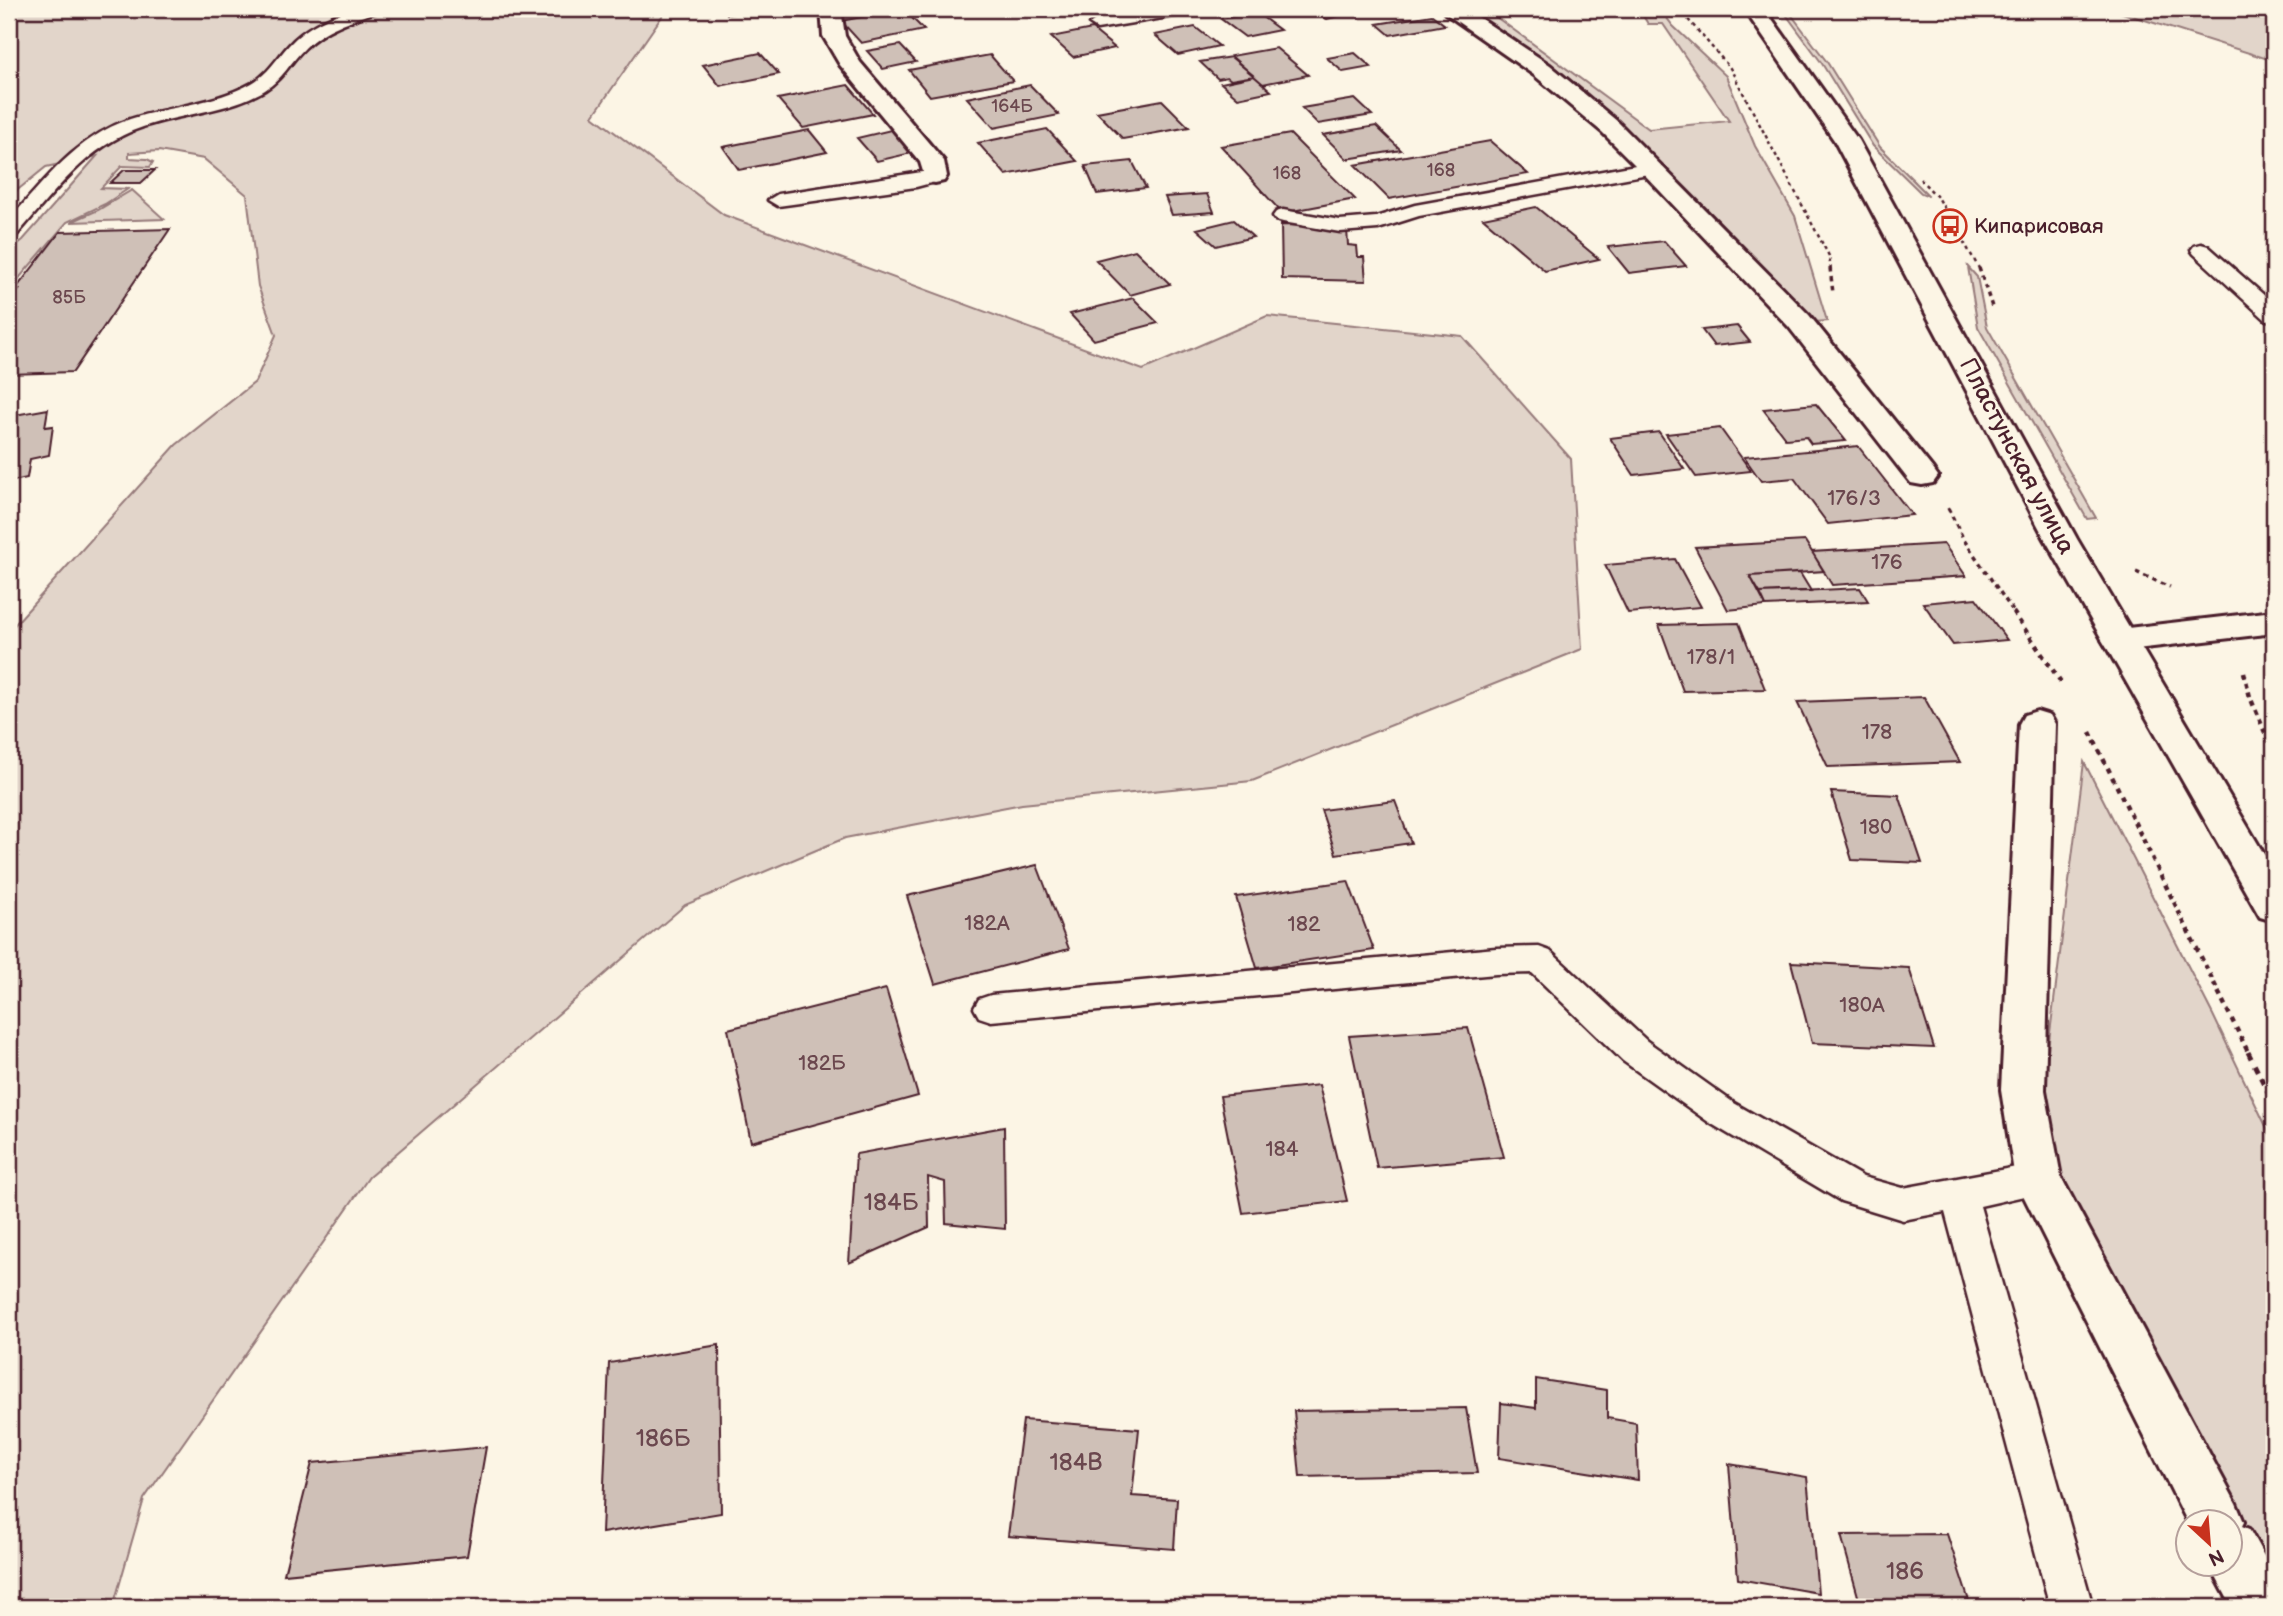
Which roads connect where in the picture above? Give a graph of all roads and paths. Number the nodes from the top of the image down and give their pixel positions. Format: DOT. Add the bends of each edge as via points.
graph roads {
  1 [pos="370,9"];
  2 [pos="831,9"];
  3 [pos="1187,9"];
  4 [pos="1452,9"];
  5 [pos="1678,9"];
  6 [pos="1755,9"];
  7 [pos="1097,24"];
  8 [pos="1652,168"];
  9 [pos="935,176"];
  10 [pos="778,200"];
  11 [pos="1283,216"];
  12 [pos="9,232"];
  13 [pos="2201,250"];
  14 [pos="1834,301"];
  15 [pos="2274,314"];
  16 [pos="1922,476"];
  17 [pos="1946,504"];
  18 [pos="2274,622"];
  19 [pos="2119,640"];
  20 [pos="2244,672"];
  21 [pos="2053,708"];
  22 [pos="2088,729"];
  23 [pos="2274,754"];
  24 [pos="2274,906"];
  25 [pos="991,1008"];
  26 [pos="2274,1104"];
  27 [pos="2038,1179"];
  28 [pos="1959,1195"];
  29 [pos="2210,1508"];
  30 [pos="2244,1573"];
  31 [pos="2072,1607"];
  32 [pos="2262,1607"];
  1 -- 12 [label="lane" via="305,37 262,85 237,97 122,128 85,149"];
  2 -- 9 [label="street" via="834,36 852,65 914,136 932,161"];
  3 -- 7 [label="lane"];
  4 -- 8 [label="street" via="1542,70"];
  5 -- 14 [label="path" via="1730,68 1829,256"];
  6 -- 19 [label="street, Пластунская улица" via="1846,140"];
  8 -- 11 [label="lane" via="1415,211 1378,223 1340,226"];
  8 -- 16 [label="street" via="1799,321"];
  9 -- 10 [label="lane"];
  13 -- 15 [label="lane"];
  17 -- 21 [label="path"];
  18 -- 19 [label="street"];
  19 -- 24 [label="street, Пластунская улица"];
  20 -- 23 [label="path"];
  21 -- 27 [label="street" via="2023,1090"];
  22 -- 26 [label="path"];
  25 -- 28 [label="lane" via="1539,960 1635,1051 1722,1113 1854,1190 1903,1204"];
  27 -- 28 [label="lane"];
  27 -- 29 [label="street"];
  28 -- 31 [label="lane"];
  30 -- 32 [label="street"];
}
